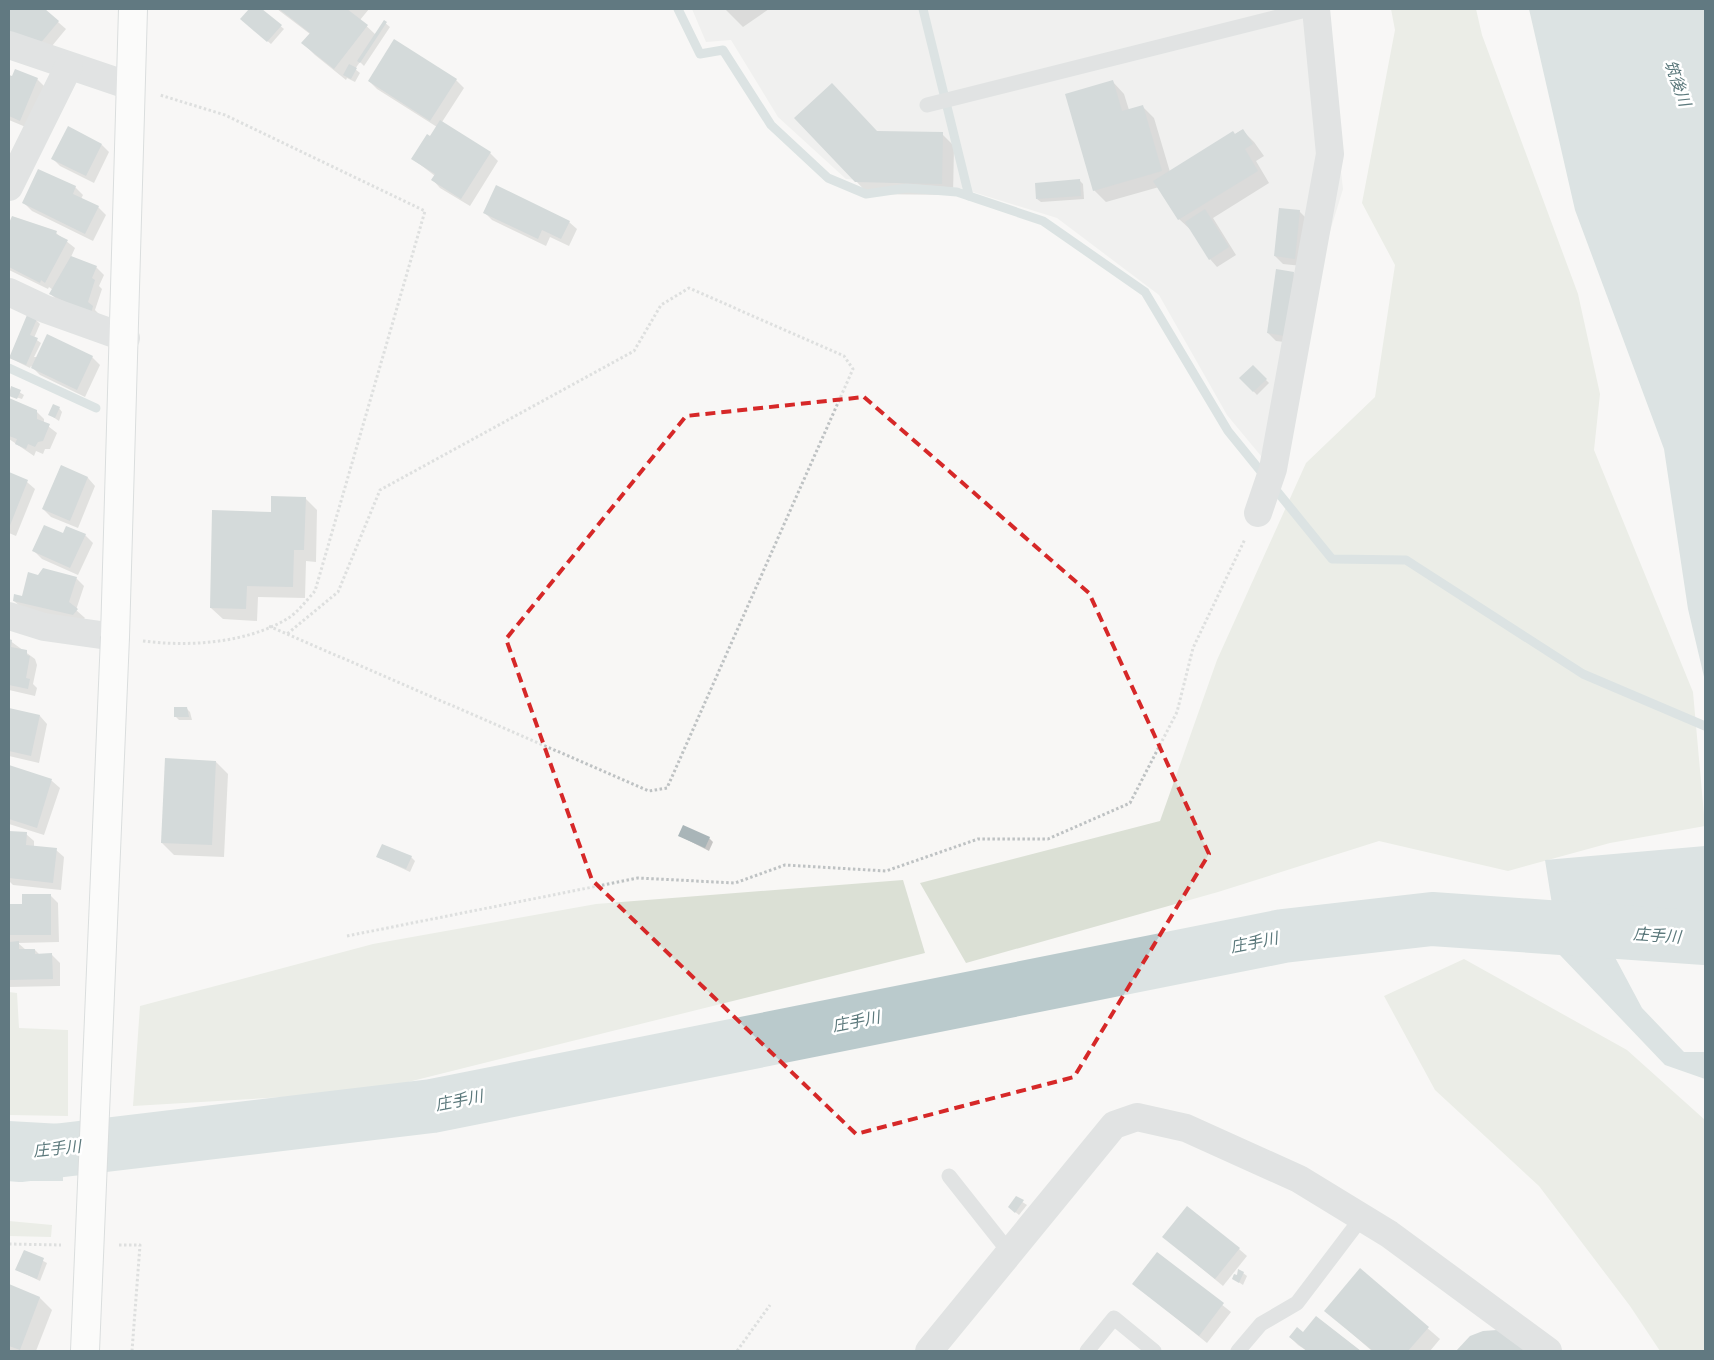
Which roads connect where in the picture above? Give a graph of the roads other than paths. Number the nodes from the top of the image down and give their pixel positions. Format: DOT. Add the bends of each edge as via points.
graph roads {
  1 [pos="134,9"];
  2 [pos="1310,9"];
  3 [pos="1316,9"];
  4 [pos="9,45"];
  5 [pos="69,66"];
  6 [pos="130,86"];
  7 [pos="927,105"];
  8 [pos="9,187"];
  9 [pos="9,292"];
  10 [pos="126,338"];
  11 [pos="1258,513"];
  12 [pos="9,616"];
  13 [pos="115,637"];
  14 [pos="949,1176"];
  15 [pos="1363,1216"];
  16 [pos="1010,1253"];
  17 [pos="85,1351"];
  18 [pos="929,1351"];
  19 [pos="1087,1351"];
  20 [pos="1154,1351"];
  21 [pos="1238,1351"];
  22 [pos="1548,1351"];
  1 -- 6 [label="street"];
  2 -- 7 [label="lane"];
  3 -- 11 [label="street" via="1330,154 1274,469"];
  4 -- 5 [label="street"];
  5 -- 6 [label="street"];
  5 -- 8 [label="street"];
  6 -- 10 [label="street"];
  9 -- 10 [label="street" via="45,310"];
  10 -- 13 [label="street"];
  12 -- 13 [label="street" via="44,627"];
  13 -- 17 [label="street, bridge"];
  14 -- 16 [label="lane"];
  15 -- 16 [label="street" via="1299,1179 1186,1128 1136,1117 1114,1125"];
  15 -- 21 [label="lane" via="1296,1303 1261,1324"];
  15 -- 22 [label="street"];
  16 -- 18 [label="street"];
  19 -- 20 [label="lane" via="1114,1318"];
}
